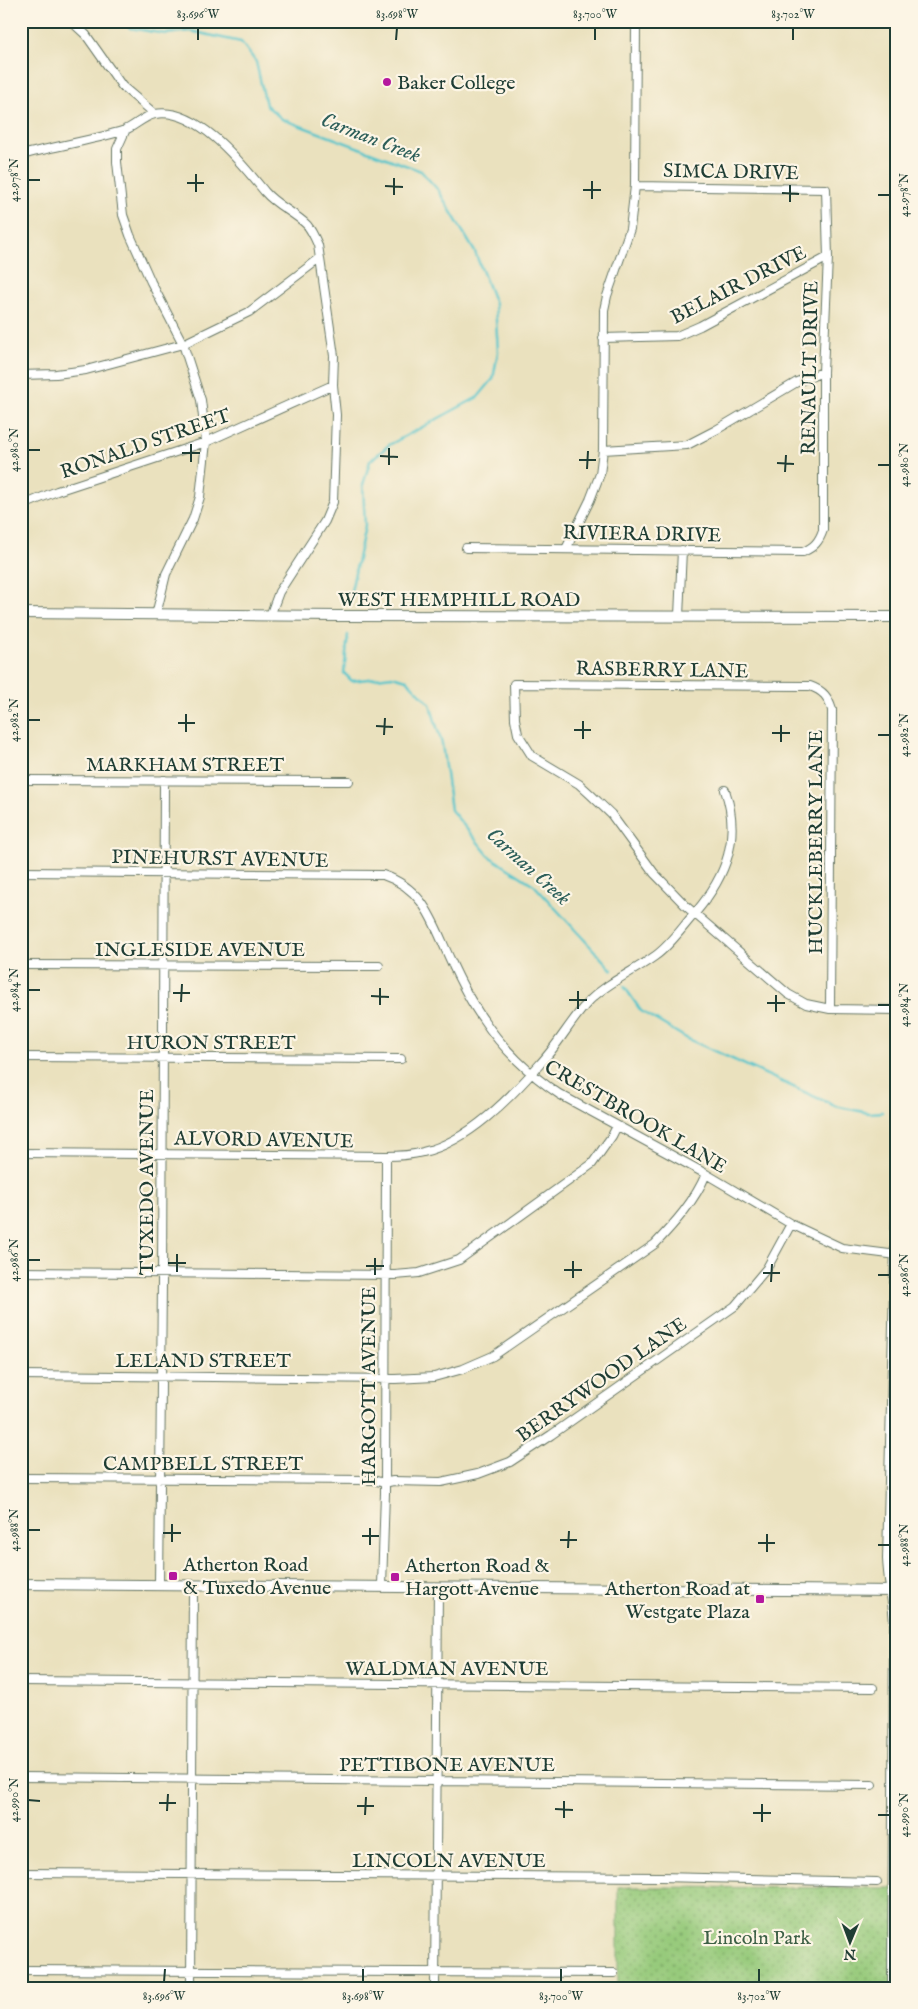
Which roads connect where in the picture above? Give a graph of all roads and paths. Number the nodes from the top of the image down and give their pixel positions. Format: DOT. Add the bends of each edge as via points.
graph roads {
  1 [pos="71,21"];
  2 [pos="636,21"];
  3 [pos="155,114"];
  4 [pos="126,129"];
  5 [pos="21,155"];
  6 [pos="635,186"];
  7 [pos="826,188"];
  8 [pos="828,257"];
  9 [pos="319,259"];
  10 [pos="603,338"];
  11 [pos="184,344"];
  12 [pos="823,372"];
  13 [pos="21,375"];
  14 [pos="333,385"];
  15 [pos="206,442"];
  16 [pos="603,450"];
  17 [pos="21,506"];
  18 [pos="815,545"];
  19 [pos="466,548"];
  20 [pos="566,548"];
  21 [pos="682,550"];
  22 [pos="21,613"];
  23 [pos="156,615"];
  24 [pos="270,616"];
  25 [pos="679,616"];
  26 [pos="897,617"];
  27 [pos="810,686"];
  28 [pos="21,780"];
  29 [pos="164,780"];
  30 [pos="349,781"];
  31 [pos="725,790"];
  32 [pos="21,872"];
  33 [pos="163,873"];
  34 [pos="414,893"];
  35 [pos="695,912"];
  36 [pos="21,965"];
  37 [pos="163,966"];
  38 [pos="379,966"];
  39 [pos="830,1009"];
  40 [pos="897,1010"];
  41 [pos="21,1057"];
  42 [pos="163,1058"];
  43 [pos="401,1059"];
  44 [pos="530,1074"];
  45 [pos="617,1126"];
  46 [pos="21,1153"];
  47 [pos="163,1154"];
  48 [pos="386,1156"];
  49 [pos="897,1170"];
  50 [pos="706,1174"];
  51 [pos="791,1224"];
  52 [pos="895,1255"];
  53 [pos="21,1272"];
  54 [pos="162,1273"];
  55 [pos="385,1274"];
  56 [pos="21,1375"];
  57 [pos="162,1376"];
  58 [pos="384,1378"];
  59 [pos="21,1478"];
  60 [pos="161,1480"];
  61 [pos="384,1483"];
  62 [pos="21,1584"];
  63 [pos="159,1585"];
  64 [pos="194,1585"];
  65 [pos="382,1586"];
  66 [pos="438,1587"];
  67 [pos="894,1591"];
  68 [pos="21,1681"];
  69 [pos="193,1682"];
  70 [pos="437,1684"];
  71 [pos="873,1688"];
  72 [pos="21,1777"];
  73 [pos="192,1779"];
  74 [pos="437,1780"];
  75 [pos="872,1784"];
  76 [pos="21,1873"];
  77 [pos="192,1875"];
  78 [pos="436,1876"];
  79 [pos="877,1882"];
  80 [pos="21,1970"];
  81 [pos="191,1971"];
  82 [pos="435,1972"];
  83 [pos="614,1973"];
  84 [pos="191,1988"];
  85 [pos="435,1988"];
  86 [pos="892,1988"];
  1 -- 3 [label="street" via="86,35 122,86"];
  2 -- 6 [label="street"];
  3 -- 4 [label="street"];
  3 -- 9 [label="street" via="180,117 211,133 227,147 270,198 307,225 318,245"];
  4 -- 5 [label="street"];
  4 -- 11 [label="street" via="117,149 123,215 151,282"];
  6 -- 7 [label="street, SIMCA DRIVE"];
  6 -- 10 [label="street" via="630,229 607,296"];
  7 -- 8 [label="street, RENAULT DRIVE"];
  8 -- 10 [label="street, BELAIR DRIVE" via="677,336"];
  8 -- 12 [label="street, RENAULT DRIVE"];
  9 -- 11 [label="street" via="249,312"];
  9 -- 14 [label="street" via="334,356"];
  10 -- 16 [label="street"];
  11 -- 13 [label="street" via="86,370"];
  11 -- 15 [label="street" via="201,400"];
  12 -- 16 [label="street" via="797,382 687,444"];
  12 -- 18 [label="street, RENAULT DRIVE" via="823,530"];
  14 -- 15 [label="street, RONALD STREET"];
  14 -- 24 [label="street" via="336,415 333,502 325,521 280,592"];
  15 -- 17 [label="street, RONALD STREET" via="65,488"];
  15 -- 23 [label="street" via="200,497 193,520 166,574"];
  16 -- 20 [label="street" via="600,474"];
  18 -- 21 [label="street, RIVIERA DRIVE" via="803,552"];
  19 -- 20 [label="street, RIVIERA DRIVE"];
  20 -- 21 [label="street, RIVIERA DRIVE"];
  21 -- 25 [label="street"];
  22 -- 23 [label="street, WEST HEMPHILL ROAD"];
  23 -- 24 [label="street, WEST HEMPHILL ROAD"];
  24 -- 25 [label="street, WEST HEMPHILL ROAD"];
  25 -- 26 [label="street, WEST HEMPHILL ROAD"];
  27 -- 35 [label="street, RASBERRY LANE" via="514,684 518,734 532,756 578,784 611,814 654,873"];
  27 -- 39 [label="street, HUCKLEBERRY LANE" via="824,692 832,710"];
  28 -- 29 [label="street, MARKHAM STREET"];
  29 -- 30 [label="street, MARKHAM STREET"];
  29 -- 33 [label="street, TUXEDO AVENUE"];
  31 -- 35 [label="street, ALVORD AVENUE" via="733,822 728,856 721,876"];
  32 -- 33 [label="street, PINEHURST AVENUE"];
  33 -- 34 [label="street, PINEHURST AVENUE" via="384,875 399,881"];
  33 -- 37 [label="street, TUXEDO AVENUE"];
  34 -- 44 [label="street, CRESTBROOK LANE" via="427,909 483,1020"];
  35 -- 39 [label="street" via="788,994 806,1004"];
  35 -- 44 [label="street, ALVORD AVENUE" via="656,956 615,979 589,1001"];
  36 -- 37 [label="street, INGLESIDE AVENUE"];
  37 -- 38 [label="street, INGLESIDE AVENUE"];
  37 -- 42 [label="street, TUXEDO AVENUE"];
  39 -- 40 [label="street"];
  41 -- 42 [label="street, HURON STREET"];
  42 -- 43 [label="street, HURON STREET"];
  42 -- 47 [label="street, TUXEDO AVENUE"];
  44 -- 45 [label="street, CRESTBROOK LANE"];
  44 -- 48 [label="street, ALVORD AVENUE" via="480,1123 451,1141 424,1152"];
  45 -- 50 [label="street, CRESTBROOK LANE"];
  45 -- 55 [label="street" via="592,1164 459,1260 419,1273"];
  46 -- 47 [label="street, ALVORD AVENUE"];
  47 -- 48 [label="street, ALVORD AVENUE"];
  47 -- 54 [label="street, TUXEDO AVENUE"];
  48 -- 55 [label="street, HARGOTT AVENUE"];
  49 -- 52 [label="street"];
  50 -- 51 [label="street, CRESTBROOK LANE"];
  50 -- 58 [label="street, LELAND STREET" via="675,1223 655,1244 493,1356 434,1377"];
  51 -- 52 [label="street, CRESTBROOK LANE" via="842,1248"];
  51 -- 61 [label="street, BERRYWOOD LANE" via="768,1268 736,1306 510,1462 478,1474 441,1482"];
  52 -- 67 [label="street" via="888,1559"];
  53 -- 54 [label="street"];
  54 -- 55 [label="street"];
  54 -- 57 [label="street, TUXEDO AVENUE"];
  55 -- 58 [label="street, HARGOTT AVENUE"];
  56 -- 57 [label="street, LELAND STREET"];
  57 -- 58 [label="street, LELAND STREET"];
  57 -- 60 [label="street, TUXEDO AVENUE"];
  58 -- 61 [label="street, HARGOTT AVENUE"];
  59 -- 60 [label="street, CAMPBELL STREET"];
  60 -- 61 [label="street, CAMPBELL STREET" via="373,1480"];
  60 -- 63 [label="street, TUXEDO AVENUE"];
  61 -- 65 [label="street, HARGOTT AVENUE"];
  62 -- 63 [label="street"];
  63 -- 64 [label="street"];
  64 -- 65 [label="street"];
  64 -- 69 [label="street"];
  65 -- 66 [label="street"];
  66 -- 67 [label="street"];
  66 -- 70 [label="street"];
  67 -- 86 [label="street"];
  68 -- 69 [label="street, WALDMAN AVENUE"];
  69 -- 70 [label="street, WALDMAN AVENUE"];
  69 -- 73 [label="street"];
  70 -- 71 [label="street, WALDMAN AVENUE"];
  70 -- 74 [label="street"];
  72 -- 73 [label="street, PETTIBONE AVENUE"];
  73 -- 74 [label="street, PETTIBONE AVENUE"];
  73 -- 77 [label="street"];
  74 -- 75 [label="street, PETTIBONE AVENUE"];
  74 -- 78 [label="street"];
  76 -- 77 [label="street, LINCOLN AVENUE"];
  77 -- 78 [label="street, LINCOLN AVENUE"];
  77 -- 81 [label="street"];
  78 -- 79 [label="street, LINCOLN AVENUE"];
  78 -- 82 [label="street"];
  80 -- 81 [label="street"];
  81 -- 82 [label="street"];
  81 -- 84 [label="street"];
  82 -- 83 [label="street"];
  82 -- 85 [label="street"];
}
